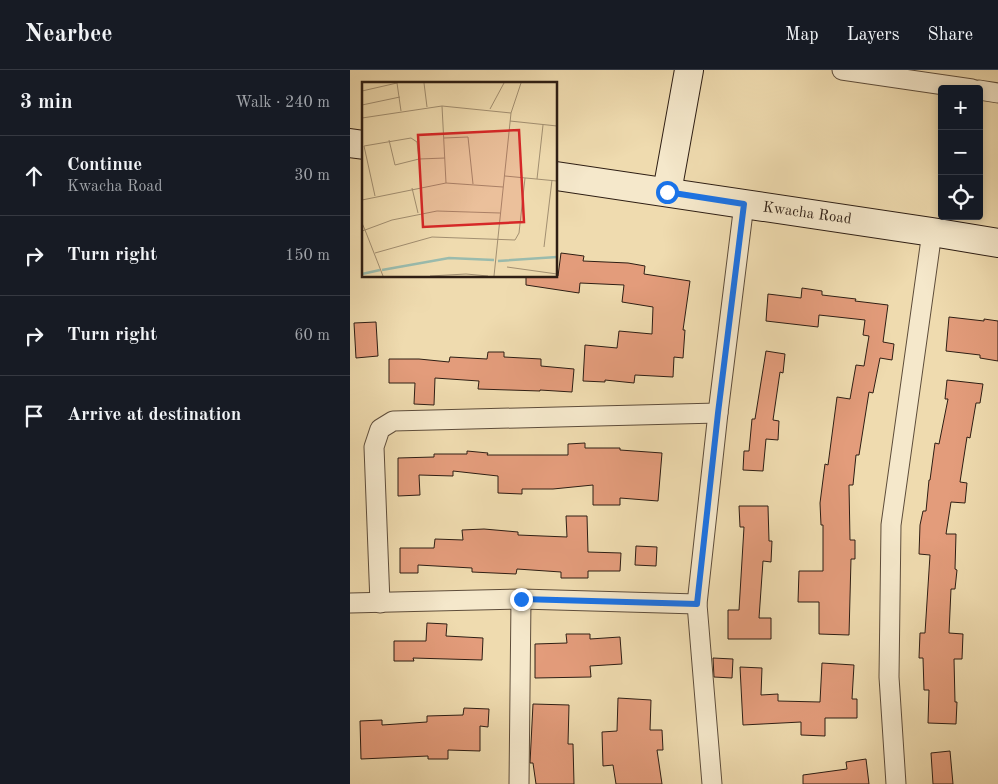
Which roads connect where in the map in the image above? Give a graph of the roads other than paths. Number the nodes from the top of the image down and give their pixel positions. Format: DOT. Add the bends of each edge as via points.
graph roads {
  1 [pos="689,70"];
  2 [pos="842,70"];
  3 [pos="945,85"];
  4 [pos="983,91"];
  5 [pos="998,93"];
  6 [pos="558,176"];
  7 [pos="667,192"];
  8 [pos="744,204"];
  9 [pos="932,232"];
  10 [pos="998,243"];
  11 [pos="718,413"];
  12 [pos="521,599"];
  13 [pos="350,603"];
  14 [pos="380,603"];
  15 [pos="697,604"];
  16 [pos="514,784"];
  17 [pos="712,784"];
  18 [pos="896,784"];
  1 -- 7 [label="main road"];
  2 -- 3 [label="street"];
  4 -- 5 [label="street"];
  6 -- 7 [label="main road, Kwacha Road"];
  7 -- 8 [label="main road, Kwacha Road"];
  8 -- 9 [label="main road, Kwacha Road"];
  8 -- 11 [label="street"];
  9 -- 10 [label="main road, Kwacha Road"];
  9 -- 18 [label="street" via="891,525 889,677"];
  11 -- 14 [label="street" via="394,422 380,429 374,447"];
  11 -- 15 [label="street"];
  12 -- 14 [label="street"];
  12 -- 15 [label="street"];
  12 -- 16 [label="street"];
  13 -- 14 [label="street"];
  15 -- 17 [label="street"];
}
